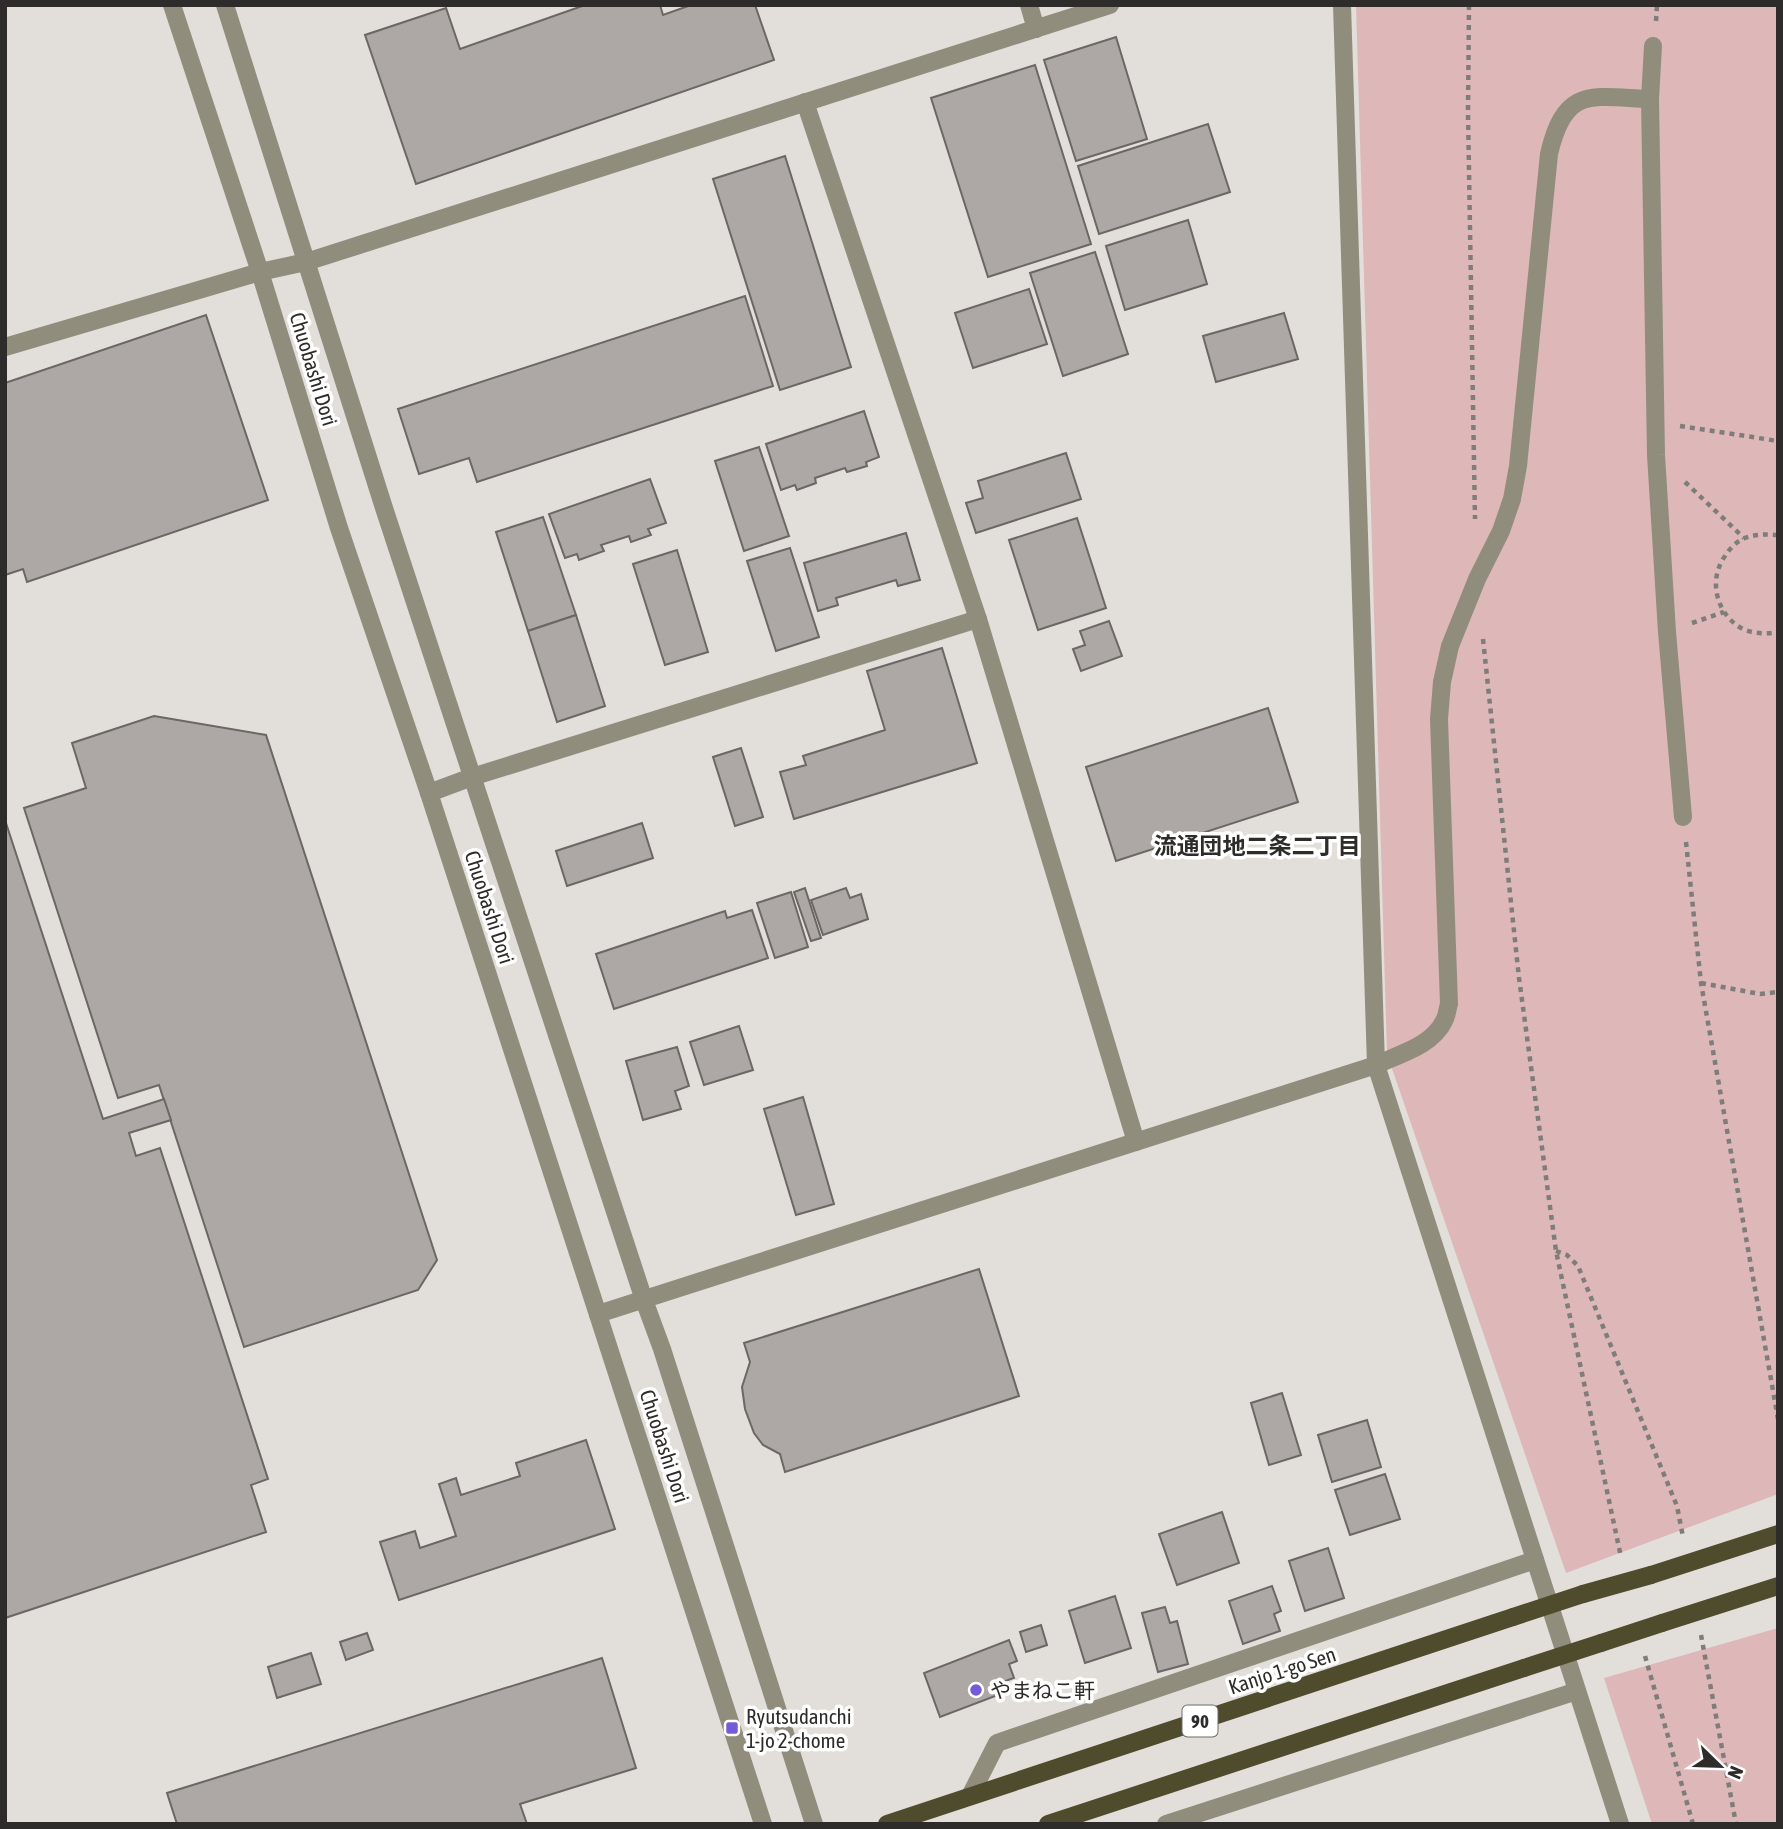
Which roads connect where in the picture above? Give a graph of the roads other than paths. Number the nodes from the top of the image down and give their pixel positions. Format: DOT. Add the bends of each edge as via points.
graph roads {
  1 [pos="172,5"];
  2 [pos="225,5"];
  3 [pos="1029,5"];
  4 [pos="1110,5"];
  5 [pos="1342,5"];
  6 [pos="1036,29"];
  7 [pos="1653,46"];
  8 [pos="1650,99"];
  9 [pos="805,102"];
  10 [pos="306,262"];
  11 [pos="260,272"];
  12 [pos="5,347"];
  13 [pos="978,619"];
  14 [pos="472,777"];
  15 [pos="429,793"];
  16 [pos="1683,817"];
  17 [pos="1376,1065"];
  18 [pos="1136,1142"];
  19 [pos="644,1300"];
  20 [pos="598,1314"];
  21 [pos="1778,1534"];
  22 [pos="1535,1560"];
  23 [pos="1778,1586"];
  24 [pos="1577,1691"];
  25 [pos="971,1796"];
  26 [pos="763,1824"];
  27 [pos="814,1824"];
  28 [pos="887,1824"];
  29 [pos="1048,1824"];
  30 [pos="1166,1824"];
  31 [pos="1620,1824"];
  1 -- 11 [label="street, Chuobashi Dori"];
  2 -- 10 [label="street, Chuobashi Dori"];
  3 -- 6 [label="street"];
  4 -- 6 [label="street"];
  5 -- 17 [label="street"];
  6 -- 9 [label="street"];
  7 -- 8 [label="street"];
  8 -- 16 [label="street" via="1656,454"];
  8 -- 17 [label="street" via="1590,97 1576,102 1553,134 1512,499 1450,646 1442,682 1438,719 1449,1004 1438,1031"];
  9 -- 10 [label="street"];
  9 -- 13 [label="street"];
  10 -- 11 [label="street"];
  10 -- 14 [label="street, Chuobashi Dori"];
  11 -- 12 [label="street"];
  11 -- 15 [label="street, Chuobashi Dori" via="339,528"];
  13 -- 14 [label="street"];
  13 -- 18 [label="street"];
  14 -- 15 [label="street"];
  14 -- 19 [label="street, Chuobashi Dori"];
  15 -- 20 [label="street, Chuobashi Dori"];
  17 -- 18 [label="street"];
  17 -- 22 [label="street"];
  18 -- 19 [label="street"];
  19 -- 20 [label="street"];
  19 -- 27 [label="street, Chuobashi Dori"];
  20 -- 26 [label="street, Chuobashi Dori"];
  21 -- 25 [label="main road, Kanjo 1-go Sen / 90, bridge"];
  22 -- 24 [label="street"];
  22 -- 25 [label="street" via="997,1743"];
  23 -- 29 [label="main road, 90, bridge"];
  24 -- 30 [label="street"];
  24 -- 31 [label="street"];
  25 -- 28 [label="main road, Kanjo 1-go Sen / 90"];
}
